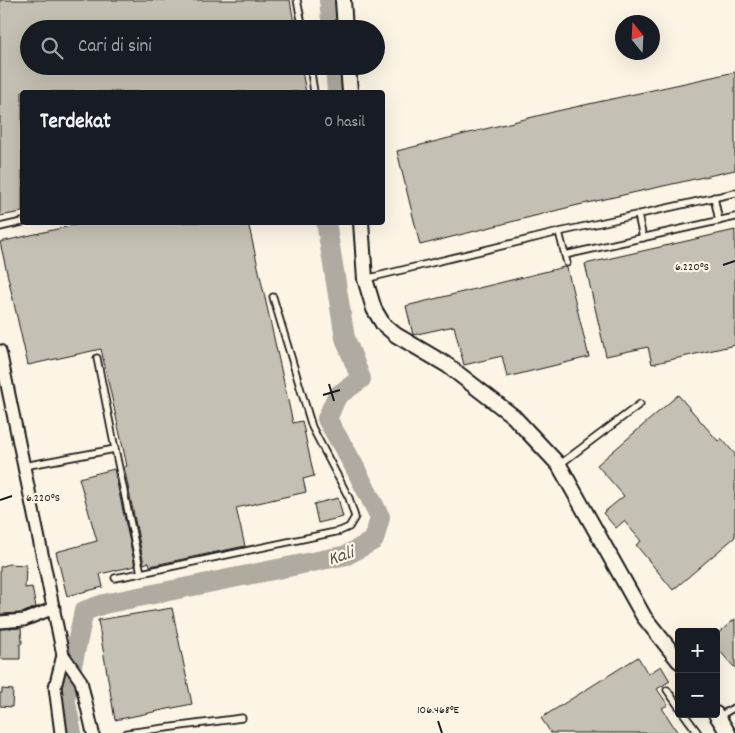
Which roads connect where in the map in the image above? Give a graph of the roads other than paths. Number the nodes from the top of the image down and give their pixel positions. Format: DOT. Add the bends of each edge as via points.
graph roads {
  1 [pos="297,0"];
  2 [pos="343,0"];
  3 [pos="301,20"];
  4 [pos="344,20"];
  5 [pos="311,75"];
  6 [pos="349,75"];
  7 [pos="314,90"];
  8 [pos="350,90"];
  9 [pos="735,193"];
  10 [pos="714,198"];
  11 [pos="638,215"];
  12 [pos="735,217"];
  13 [pos="719,221"];
  14 [pos="20,222"];
  15 [pos="360,225"];
  16 [pos="0,227"];
  17 [pos="559,232"];
  18 [pos="643,238"];
  19 [pos="565,255"];
  20 [pos="567,263"];
  21 [pos="365,279"];
  22 [pos="273,297"];
  23 [pos="0,351"];
  24 [pos="97,358"];
  25 [pos="640,404"];
  26 [pos="115,449"];
  27 [pos="559,465"];
  28 [pos="24,466"];
  29 [pos="141,572"];
  30 [pos="115,578"];
  31 [pos="54,608"];
  32 [pos="0,622"];
  33 [pos="63,655"];
  34 [pos="675,656"];
  35 [pos="667,690"];
  36 [pos="675,701"];
  37 [pos="735,707"];
  38 [pos="720,714"];
  39 [pos="242,718"];
  40 [pos="687,718"];
  41 [pos="719,718"];
  42 [pos="62,733"];
  43 [pos="93,733"];
  44 [pos="127,733"];
  45 [pos="698,733"];
  46 [pos="728,733"];
  1 -- 3 [label="lane"];
  2 -- 4 [label="street"];
  5 -- 7 [label="lane"];
  6 -- 8 [label="street"];
  9 -- 10 [label="lane"];
  10 -- 11 [label="lane"];
  10 -- 13 [label="lane"];
  11 -- 17 [label="lane"];
  11 -- 18 [label="lane"];
  12 -- 13 [label="lane"];
  13 -- 18 [label="lane"];
  14 -- 16 [label="lane"];
  15 -- 21 [label="street"];
  17 -- 19 [label="lane"];
  17 -- 21 [label="lane"];
  18 -- 19 [label="lane"];
  19 -- 20 [label="lane"];
  21 -- 27 [label="street" via="383,324 446,365 513,416"];
  22 -- 29 [label="lane" via="312,427 349,498 355,517 350,527 340,531"];
  23 -- 28 [label="street"];
  24 -- 26 [label="lane"];
  25 -- 27 [label="lane"];
  26 -- 28 [label="lane"];
  26 -- 29 [label="lane"];
  27 -- 34 [label="street" via="644,617"];
  28 -- 31 [label="street"];
  29 -- 30 [label="lane"];
  31 -- 32 [label="street" via="24,620"];
  31 -- 33 [label="street"];
  33 -- 42 [label="street" via="55,688"];
  33 -- 43 [label="street" via="81,681"];
  35 -- 36 [label="lane"];
  37 -- 38 [label="lane"];
  39 -- 44 [label="lane"];
  40 -- 45 [label="lane"];
  41 -- 46 [label="street"];
}
